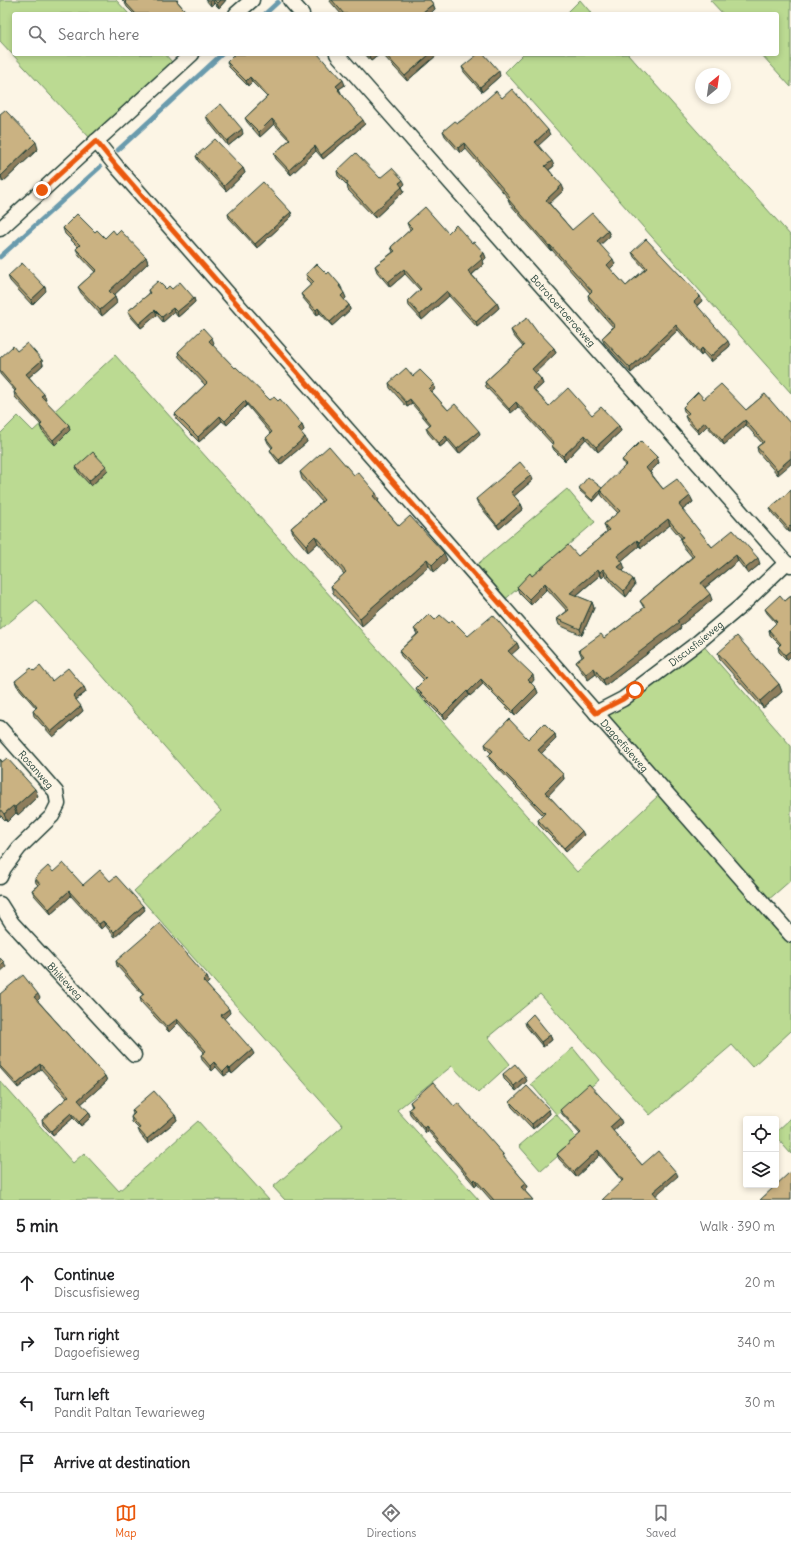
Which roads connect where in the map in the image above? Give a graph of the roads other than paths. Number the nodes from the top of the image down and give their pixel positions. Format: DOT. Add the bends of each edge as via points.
graph roads {
  1 [pos="252,0"];
  2 [pos="290,0"];
  3 [pos="238,12"];
  4 [pos="300,12"];
  5 [pos="190,56"];
  6 [pos="339,56"];
  7 [pos="96,141"];
  8 [pos="0,229"];
  9 [pos="788,564"];
  10 [pos="596,713"];
  11 [pos="0,728"];
  12 [pos="0,877"];
  13 [pos="0,904"];
  14 [pos="791,935"];
  15 [pos="134,1054"];
  1 -- 3 [label="street"];
  2 -- 4 [label="street"];
  5 -- 7 [label="street"];
  6 -- 9 [label="street, Botrotoertoeroeweg"];
  7 -- 8 [label="street"];
  7 -- 10 [label="street, Dagoefisieweg"];
  9 -- 10 [label="street, Discusfisieweg" via="696,644 623,699"];
  10 -- 14 [label="street, Dagoefisieweg"];
  11 -- 12 [label="street, Rosanweg" via="56,792 58,804 52,816 19,848"];
  13 -- 15 [label="street, Bhikieweg" via="12,923"];
}
